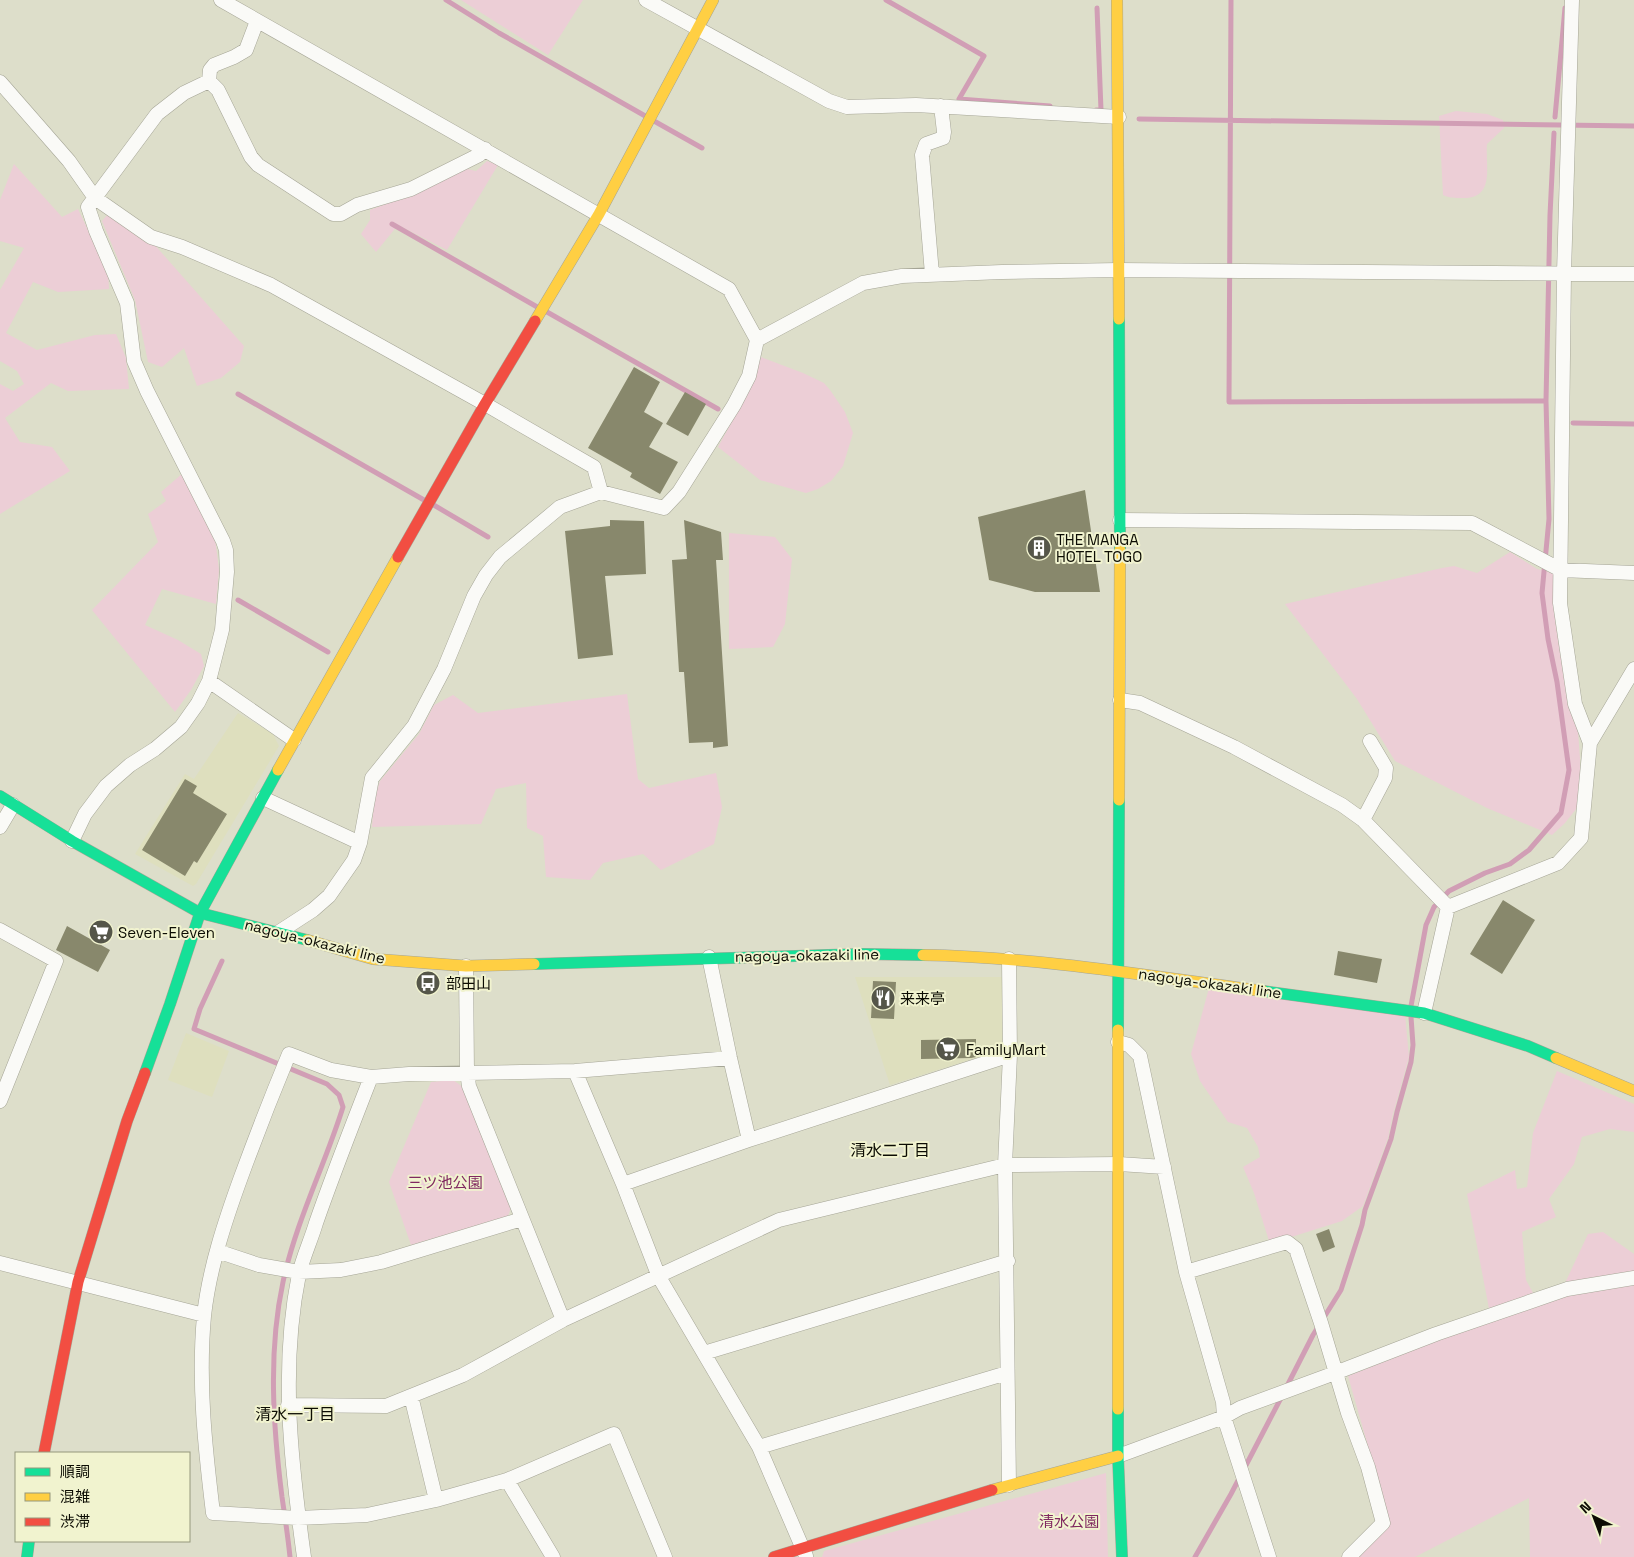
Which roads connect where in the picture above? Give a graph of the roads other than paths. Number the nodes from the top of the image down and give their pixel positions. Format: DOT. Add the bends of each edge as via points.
graph roads {
  1 [pos="221,0"];
  2 [pos="646,0"];
  3 [pos="713,0"];
  4 [pos="1117,0"];
  5 [pos="1572,0"];
  6 [pos="257,21"];
  7 [pos="698,28"];
  8 [pos="0,82"];
  9 [pos="209,82"];
  10 [pos="941,106"];
  11 [pos="1119,117"];
  12 [pos="485,149"];
  13 [pos="95,198"];
  14 [pos="599,214"];
  15 [pos="1118,270"];
  16 [pos="1564,273"];
  17 [pos="932,274"];
  18 [pos="1634,274"];
  19 [pos="757,340"];
  20 [pos="485,404"];
  21 [pos="601,492"];
  22 [pos="1120,520"];
  23 [pos="1561,570"];
  24 [pos="1634,573"];
  25 [pos="1634,669"];
  26 [pos="209,681"];
  27 [pos="1120,700"];
  28 [pos="294,740"];
  29 [pos="1370,741"];
  30 [pos="1590,743"];
  31 [pos="0,796"];
  32 [pos="262,798"];
  33 [pos="13,805"];
  34 [pos="1363,820"];
  35 [pos="0,827"];
  36 [pos="72,841"];
  37 [pos="360,843"];
  38 [pos="1448,906"];
  39 [pos="200,913"];
  40 [pos="0,930"];
  41 [pos="279,932"];
  42 [pos="709,957"];
  43 [pos="1010,959"];
  44 [pos="466,966"];
  45 [pos="1116,971"];
  46 [pos="1424,1013"];
  47 [pos="1118,1042"];
  48 [pos="1010,1055"];
  49 [pos="730,1058"];
  50 [pos="575,1070"];
  51 [pos="467,1072"];
  52 [pos="371,1078"];
  53 [pos="1634,1091"];
  54 [pos="0,1101"];
  55 [pos="749,1140"];
  56 [pos="1119,1164"];
  57 [pos="1005,1165"];
  58 [pos="1164,1167"];
  59 [pos="623,1184"];
  60 [pos="522,1219"];
  61 [pos="217,1251"];
  62 [pos="1008,1261"];
  63 [pos="0,1263"];
  64 [pos="300,1272"];
  65 [pos="1186,1272"];
  66 [pos="659,1277"];
  67 [pos="1634,1278"];
  68 [pos="78,1282"];
  69 [pos="204,1315"];
  70 [pos="563,1320"];
  71 [pos="704,1353"];
  72 [pos="1007,1373"];
  73 [pos="1335,1373"];
  74 [pos="411,1396"];
  75 [pos="288,1405"];
  76 [pos="1224,1417"];
  77 [pos="759,1447"];
  78 [pos="44,1452"];
  79 [pos="1118,1456"];
  80 [pos="507,1480"];
  81 [pos="1009,1485"];
  82 [pos="436,1500"];
  83 [pos="298,1518"];
  84 [pos="30,1542"];
  85 [pos="805,1552"];
  86 [pos="27,1557"];
  87 [pos="304,1557"];
  88 [pos="553,1557"];
  89 [pos="665,1557"];
  90 [pos="774,1557"];
  91 [pos="1122,1557"];
  92 [pos="1269,1557"];
  93 [pos="1349,1557"];
  1 -- 6 [label="street"];
  2 -- 7 [label="street"];
  3 -- 7 [label="street"];
  4 -- 11 [label="street"];
  5 -- 16 [label="street"];
  6 -- 9 [label="street" via="246,50 214,65"];
  6 -- 12 [label="street"];
  7 -- 10 [label="street" via="829,101 847,107"];
  7 -- 14 [label="street"];
  8 -- 13 [label="street" via="69,161"];
  9 -- 12 [label="street" via="218,90 258,165 333,214 411,189"];
  9 -- 13 [label="street" via="184,93 157,114"];
  10 -- 11 [label="street"];
  10 -- 17 [label="street" via="943,138 926,144 922,155"];
  11 -- 15 [label="street"];
  12 -- 14 [label="street"];
  13 -- 20 [label="street" via="151,237 271,286"];
  13 -- 26 [label="street" via="88,207 127,303 134,361 226,550 222,630"];
  14 -- 19 [label="street" via="729,289"];
  14 -- 20 [label="street"];
  15 -- 16 [label="street"];
  15 -- 17 [label="street"];
  15 -- 22 [label="street"];
  16 -- 18 [label="street"];
  16 -- 23 [label="street"];
  17 -- 19 [label="street" via="863,284"];
  19 -- 21 [label="street" via="749,376 734,405 679,492 664,508"];
  20 -- 21 [label="street" via="594,467"];
  20 -- 28 [label="street"];
  21 -- 37 [label="street" via="560,507 500,558 486,575 444,669 414,726 372,778"];
  22 -- 23 [label="street" via="1472,523"];
  22 -- 27 [label="street"];
  23 -- 24 [label="street"];
  23 -- 30 [label="street" via="1560,603 1575,704"];
  25 -- 30 [label="street"];
  26 -- 28 [label="street"];
  26 -- 36 [label="street" via="181,727 106,786"];
  27 -- 34 [label="street" via="1140,703 1234,747 1342,805"];
  27 -- 45 [label="street"];
  28 -- 32 [label="street"];
  29 -- 34 [label="street" via="1386,768 1385,778"];
  30 -- 38 [label="street" via="1581,838 1558,863"];
  31 -- 33 [label="street, nagoya-okazaki line"];
  32 -- 37 [label="street"];
  32 -- 39 [label="street"];
  33 -- 35 [label="street"];
  33 -- 36 [label="street, nagoya-okazaki line"];
  34 -- 38 [label="street"];
  36 -- 39 [label="street, nagoya-okazaki line"];
  37 -- 41 [label="street" via="354,860 329,896"];
  38 -- 46 [label="street"];
  39 -- 41 [label="street, nagoya-okazaki line"];
  39 -- 68 [label="street" via="127,1121"];
  40 -- 54 [label="street" via="56,962"];
  41 -- 44 [label="street, nagoya-okazaki line" via="373,959"];
  42 -- 43 [label="street, nagoya-okazaki line" via="862,954"];
  42 -- 44 [label="street, nagoya-okazaki line"];
  42 -- 49 [label="street"];
  43 -- 45 [label="street, nagoya-okazaki line"];
  43 -- 48 [label="street"];
  44 -- 51 [label="street"];
  45 -- 46 [label="street, nagoya-okazaki line"];
  45 -- 47 [label="street"];
  46 -- 53 [label="street, nagoya-okazaki line" via="1528,1046"];
  47 -- 56 [label="street"];
  47 -- 58 [label="street" via="1129,1045 1140,1056"];
  48 -- 55 [label="street"];
  48 -- 57 [label="street"];
  49 -- 50 [label="street"];
  49 -- 55 [label="street"];
  50 -- 51 [label="street"];
  50 -- 59 [label="street"];
  51 -- 52 [label="street"];
  51 -- 60 [label="street" via="469,1086"];
  52 -- 61 [label="street" via="330,1070 289,1054 267,1105"];
  52 -- 64 [label="street"];
  55 -- 59 [label="street"];
  56 -- 57 [label="street"];
  56 -- 58 [label="street"];
  56 -- 79 [label="street"];
  57 -- 62 [label="street"];
  57 -- 66 [label="street" via="779,1220"];
  58 -- 65 [label="street"];
  59 -- 66 [label="street"];
  60 -- 64 [label="street" via="382,1262 341,1270"];
  60 -- 70 [label="street"];
  61 -- 64 [label="street" via="259,1265"];
  61 -- 69 [label="street"];
  62 -- 71 [label="street"];
  62 -- 72 [label="street"];
  63 -- 68 [label="street"];
  64 -- 75 [label="street" via="289,1344"];
  65 -- 73 [label="street" via="1287,1242 1296,1249"];
  65 -- 76 [label="street" via="1224,1402"];
  66 -- 70 [label="street"];
  66 -- 71 [label="street"];
  67 -- 73 [label="street" via="1567,1289"];
  68 -- 69 [label="street"];
  68 -- 78 [label="street"];
  69 -- 83 [label="street" via="201,1396 213,1512"];
  70 -- 74 [label="street" via="470,1371"];
  71 -- 77 [label="street"];
  72 -- 77 [label="street"];
  72 -- 81 [label="street"];
  73 -- 76 [label="street"];
  73 -- 93 [label="street" via="1368,1467 1383,1523"];
  74 -- 75 [label="street" via="386,1406"];
  74 -- 82 [label="street"];
  75 -- 83 [label="street"];
  76 -- 79 [label="street"];
  76 -- 92 [label="street"];
  77 -- 85 [label="street"];
  79 -- 81 [label="street"];
  79 -- 91 [label="street"];
  80 -- 82 [label="street"];
  80 -- 88 [label="street"];
  80 -- 89 [label="street" via="614,1434"];
  81 -- 85 [label="street"];
  82 -- 83 [label="street" via="367,1515"];
  83 -- 87 [label="street"];
  84 -- 86 [label="street"];
  85 -- 90 [label="street"];
}
